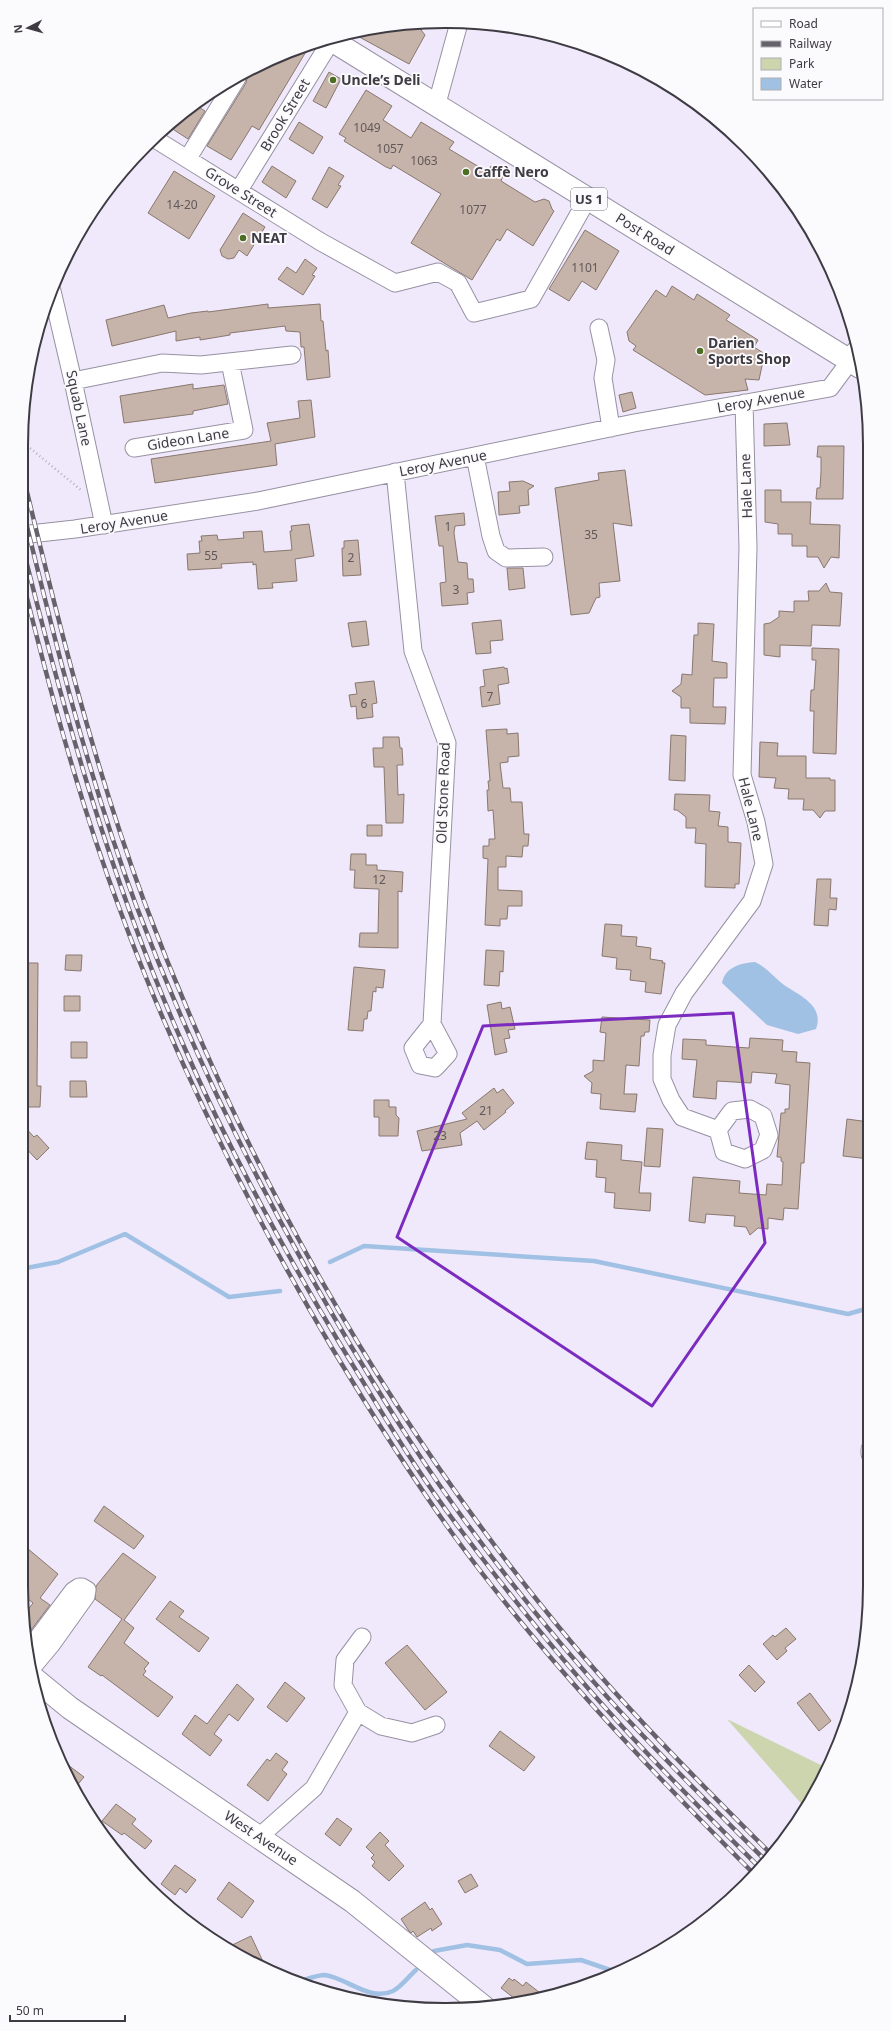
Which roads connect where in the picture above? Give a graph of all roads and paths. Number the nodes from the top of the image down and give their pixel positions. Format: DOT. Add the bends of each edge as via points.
graph roads {
  1 [pos="458,28"];
  2 [pos="337,42"];
  3 [pos="327,45"];
  4 [pos="222,93"];
  5 [pos="436,107"];
  6 [pos="159,142"];
  7 [pos="188,158"];
  8 [pos="239,190"];
  9 [pos="588,198"];
  10 [pos="54,300"];
  11 [pos="599,328"];
  12 [pos="292,355"];
  13 [pos="854,359"];
  14 [pos="230,362"];
  15 [pos="854,362"];
  16 [pos="74,381"];
  17 [pos="744,403"];
  18 [pos="611,428"];
  19 [pos="28,445"];
  20 [pos="134,448"];
  21 [pos="475,456"];
  22 [pos="395,472"];
  23 [pos="97,494"];
  24 [pos="104,525"];
  25 [pos="28,534"];
  26 [pos="544,557"];
  27 [pos="432,1024"];
  28 [pos="718,1130"];
  29 [pos="362,1637"];
  30 [pos="33,1646"];
  31 [pos="35,1663"];
  32 [pos="40,1683"];
  33 [pos="358,1712"];
  34 [pos="436,1724"];
  35 [pos="259,1837"];
  36 [pos="477,2002"];
  1 -- 5 [label="street"];
  2 -- 5 [label="main road, Post Road / US 1"];
  3 -- 8 [label="street, Brook Street"];
  4 -- 7 [label="street"];
  5 -- 9 [label="main road, Post Road / US 1"];
  6 -- 7 [label="street, Grove Street"];
  7 -- 8 [label="street, Grove Street"];
  8 -- 9 [label="street, Grove Street" via="321,242 395,282 438,272 458,283 474,313 531,299"];
  9 -- 13 [label="main road, Post Road / US 1"];
  10 -- 16 [label="street, Squab Lane"];
  11 -- 18 [label="street" via="606,360 602,378"];
  12 -- 14 [label="street"];
  14 -- 16 [label="street" via="201,365 162,363"];
  14 -- 20 [label="street, Gideon Lane" via="244,430"];
  15 -- 17 [label="street, Leroy Avenue" via="830,388"];
  16 -- 23 [label="street, Squab Lane"];
  17 -- 18 [label="street, Leroy Avenue"];
  17 -- 28 [label="street, Hale Lane" via="748,547 742,775 756,822 764,864 752,901 684,994 668,1025 662,1055 662,1079 682,1117"];
  18 -- 21 [label="street, Leroy Avenue"];
  19 -- 23 [label="path" via="86,494"];
  21 -- 22 [label="street, Leroy Avenue"];
  21 -- 26 [label="street" via="496,551 506,558"];
  22 -- 24 [label="street, Leroy Avenue" via="258,501"];
  22 -- 27 [label="street, Old Stone Road" via="413,651 447,743"];
  23 -- 24 [label="street, Squab Lane"];
  24 -- 25 [label="street, Leroy Avenue"];
  29 -- 33 [label="street" via="345,1660 343,1685"];
  30 -- 31 [label="street" via="74,1591 79,1587 87,1590 86,1596 66,1625"];
  32 -- 35 [label="main road, West Avenue" via="70,1708"];
  33 -- 34 [label="street" via="381,1726 412,1732"];
  33 -- 35 [label="street" via="314,1788"];
  35 -- 36 [label="main road, West Avenue" via="352,1901"];
}
